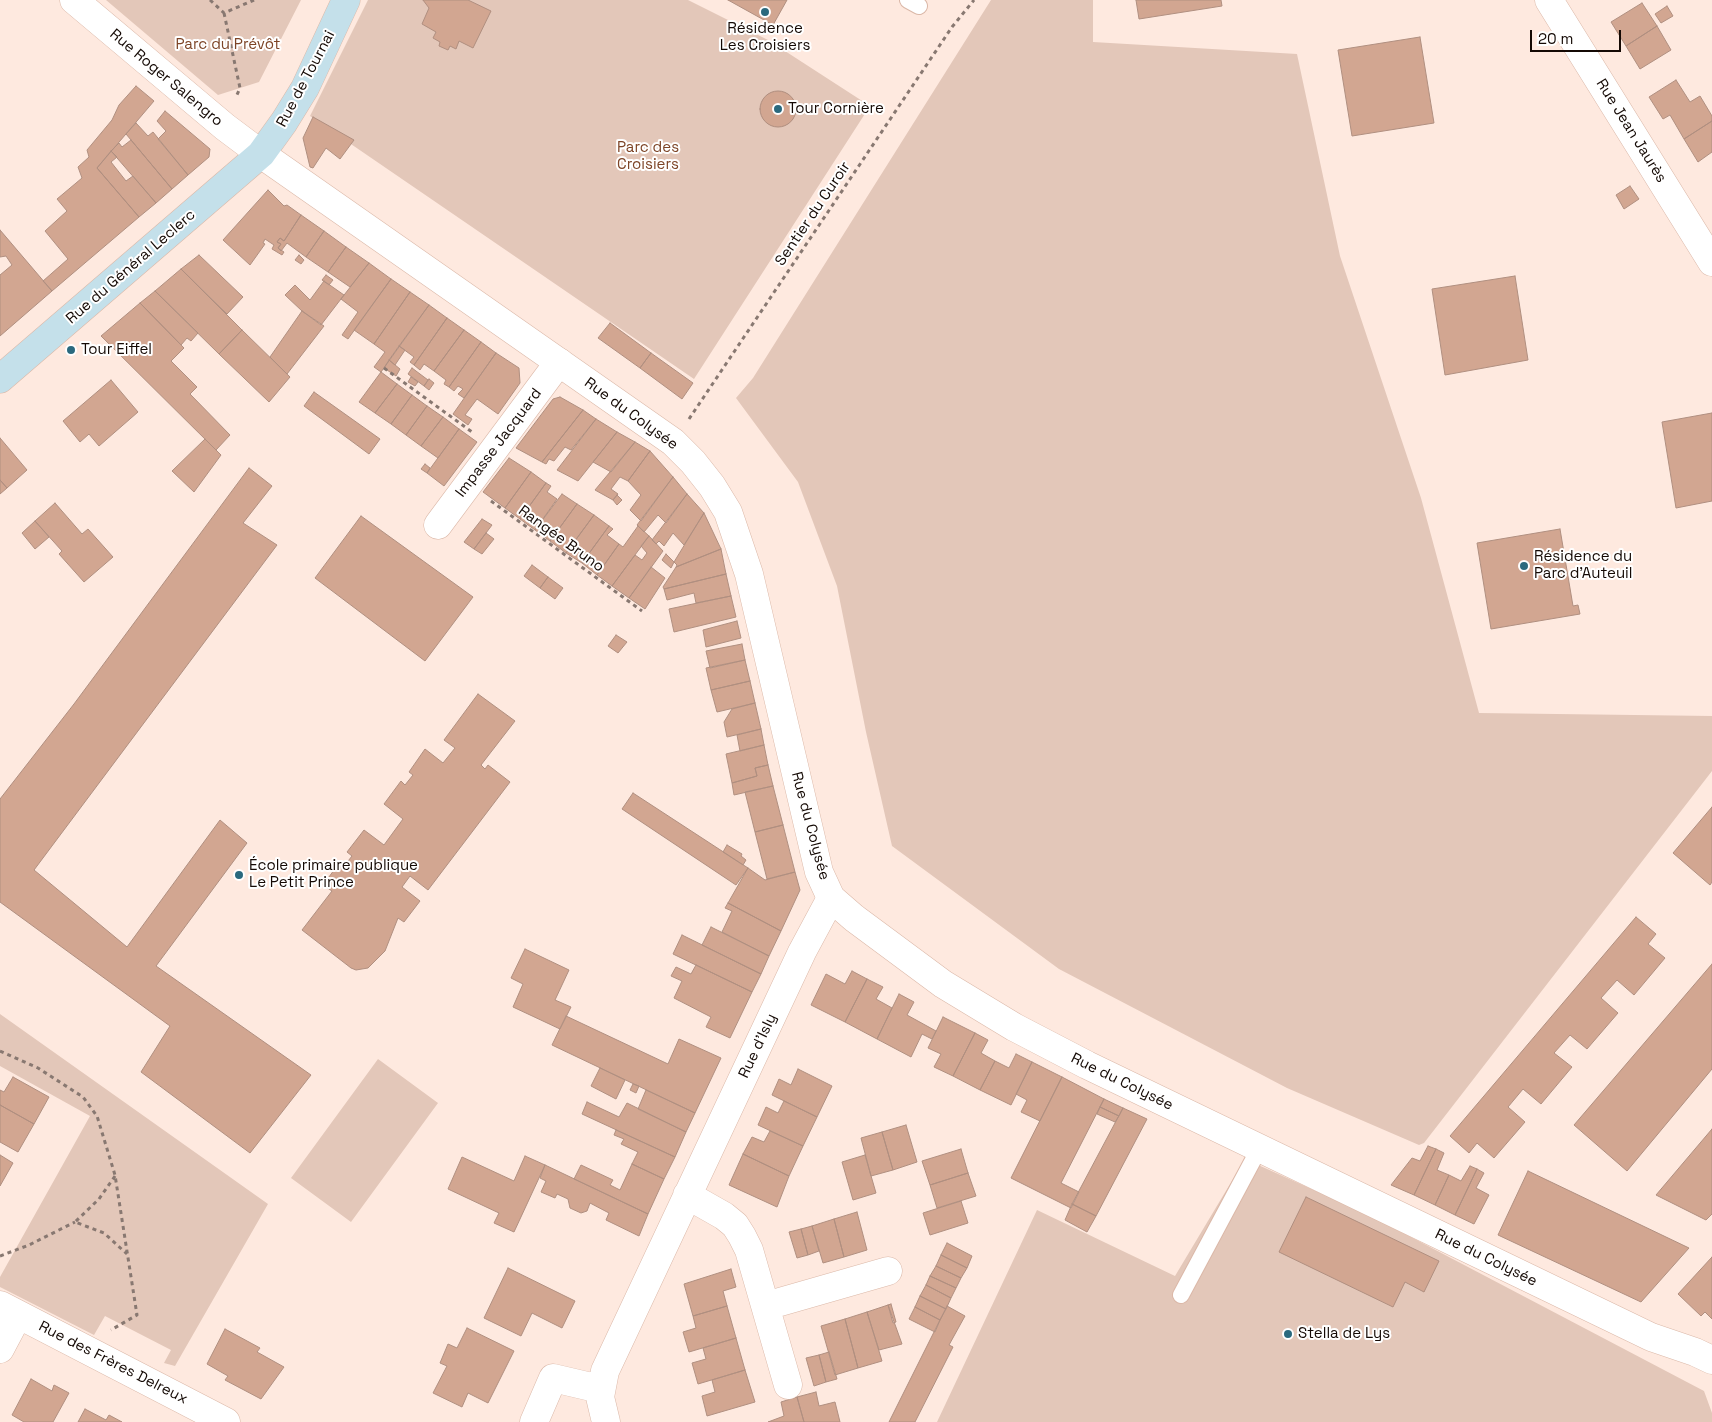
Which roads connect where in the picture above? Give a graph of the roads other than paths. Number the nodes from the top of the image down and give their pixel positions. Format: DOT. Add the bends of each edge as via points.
graph roads {
  1 [pos="74,0"];
  2 [pos="346,0"];
  3 [pos="1549,0"];
  4 [pos="261,154"];
  5 [pos="1712,262"];
  6 [pos="559,362"];
  7 [pos="0,378"];
  8 [pos="438,525"];
  9 [pos="832,898"];
  10 [pos="1259,1149"];
  11 [pos="687,1195"];
  12 [pos="888,1271"];
  13 [pos="1181,1295"];
  14 [pos="766,1306"];
  15 [pos="9,1310"];
  16 [pos="1651,1337"];
  17 [pos="0,1349"];
  18 [pos="1712,1360"];
  19 [pos="1712,1379"];
  20 [pos="788,1385"];
  21 [pos="600,1389"];
  22 [pos="226,1422"];
  23 [pos="534,1422"];
  24 [pos="606,1422"];
  1 -- 4 [label="street, Rue Roger Salengro"];
  2 -- 4 [label="main road, Rue de Tournai" via="305,88"];
  3 -- 5 [label="street, Rue Jean Jaurès"];
  4 -- 6 [label="street, Rue du Colysée"];
  4 -- 7 [label="main road, Rue du Général Leclerc"];
  6 -- 8 [label="street, Impasse Jacquard"];
  6 -- 9 [label="street, Rue du Colysée" via="673,442 712,486 728,512 749,574 809,835 819,872"];
  9 -- 10 [label="street, Rue du Colysée" via="943,984 1014,1027"];
  9 -- 11 [label="street, Rue d'Isly" via="802,952"];
  10 -- 13 [label="lane"];
  10 -- 16 [label="street, Rue du Colysée"];
  11 -- 14 [label="street" via="735,1225 749,1250"];
  11 -- 21 [label="street, Rue d'Isly" via="627,1320"];
  12 -- 14 [label="street"];
  14 -- 20 [label="street"];
  15 -- 17 [label="street"];
  15 -- 22 [label="street, Rue des Frères Delreux"];
  16 -- 18 [label="street, Rue du Colysée"];
  16 -- 19 [label="street, Rue du Colysée"];
  21 -- 23 [label="street" via="553,1378"];
  21 -- 24 [label="street, Rue d'Isly"];
}
